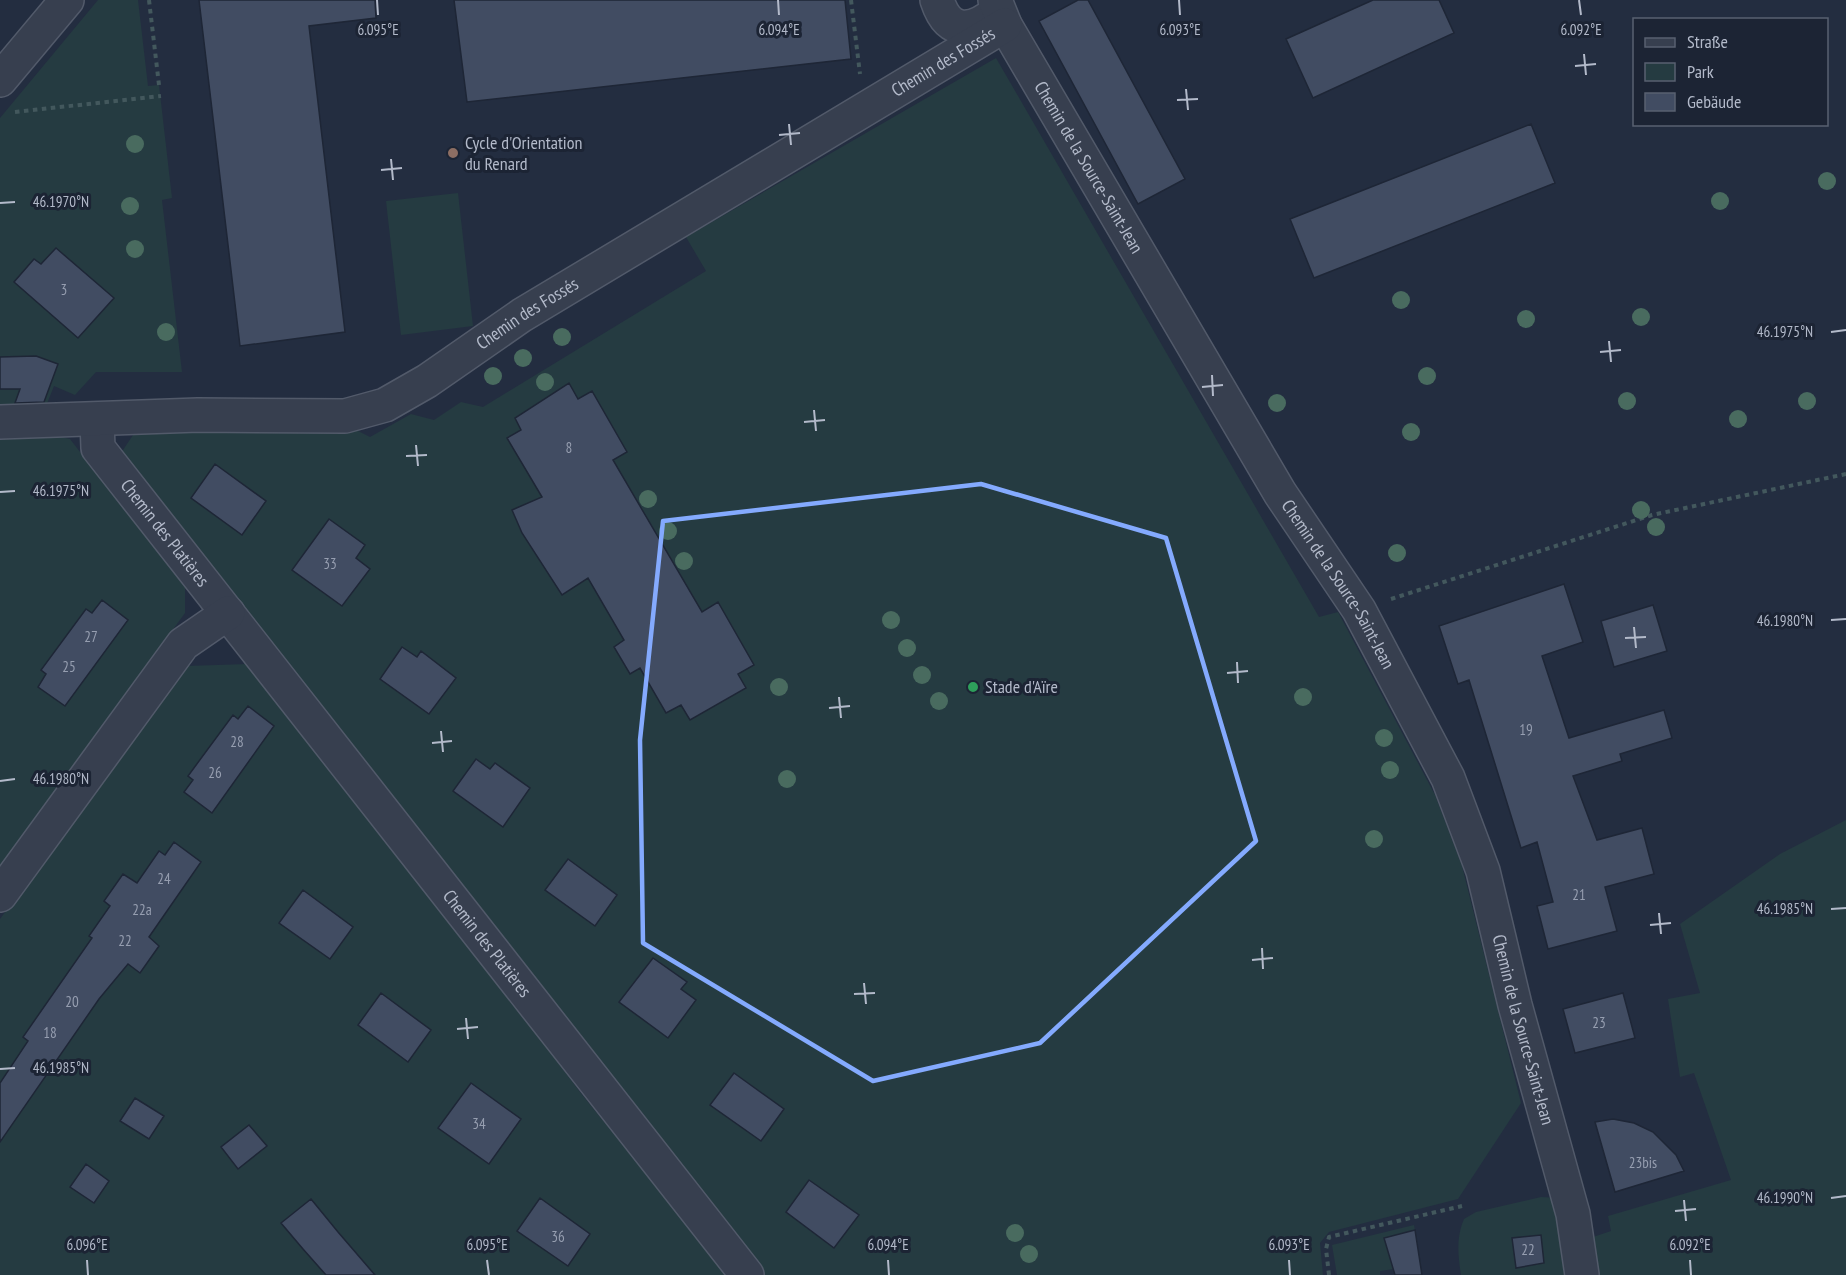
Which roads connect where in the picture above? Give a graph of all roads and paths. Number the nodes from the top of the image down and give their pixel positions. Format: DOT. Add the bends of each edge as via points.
graph roads {
  1 [pos="67,0"];
  2 [pos="149,0"];
  3 [pos="851,0"];
  4 [pos="937,0"];
  5 [pos="1000,12"];
  6 [pos="4,69"];
  7 [pos="859,69"];
  8 [pos="159,85"];
  9 [pos="161,96"];
  10 [pos="10,113"];
  11 [pos="97,420"];
  12 [pos="0,422"];
  13 [pos="1846,474"];
  14 [pos="1359,610"];
  15 [pos="228,614"];
  16 [pos="0,895"];
  17 [pos="1462,1206"];
  18 [pos="747,1275"];
  19 [pos="1329,1275"];
  20 [pos="1582,1275"];
  1 -- 6 [label="street"];
  2 -- 8 [label="path"];
  3 -- 7 [label="path"];
  4 -- 5 [label="street" via="941,12 954,25 970,29"];
  5 -- 11 [label="street, Chemin des Fossés" via="385,405 345,416 198,415"];
  5 -- 14 [label="street, Chemin de la Source-Saint-Jean" via="1280,493"];
  9 -- 10 [label="path"];
  11 -- 12 [label="street, Chemin des Fossés"];
  11 -- 15 [label="street, Chemin des Platières" via="98,448"];
  13 -- 14 [label="path" via="1652,515"];
  14 -- 20 [label="street, Chemin de la Source-Saint-Jean" via="1417,717 1467,824 1483,871 1515,1005 1573,1214"];
  15 -- 16 [label="street" via="183,644"];
  15 -- 18 [label="street, Chemin des Platières"];
  17 -- 19 [label="path" via="1329,1237"];
}
